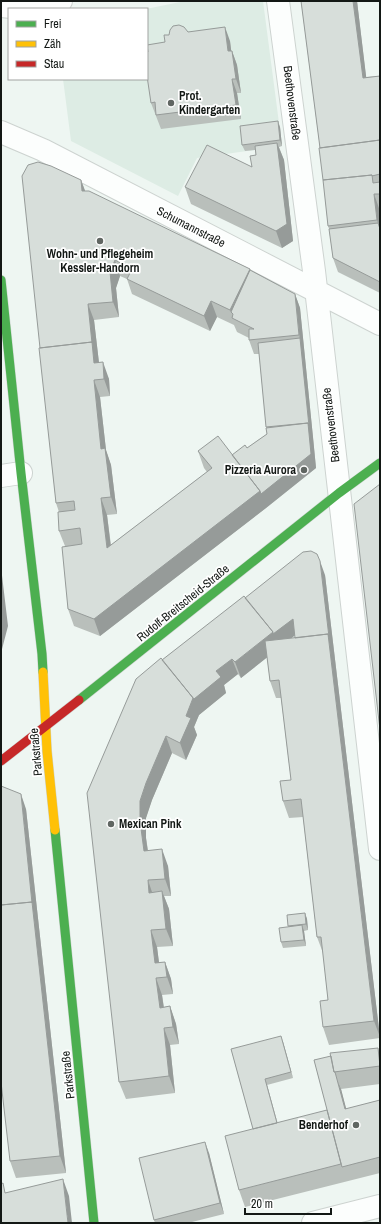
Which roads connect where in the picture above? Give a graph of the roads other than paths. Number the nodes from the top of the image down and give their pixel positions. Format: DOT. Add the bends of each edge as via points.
graph roads {
  1 [pos="61,1"];
  2 [pos="278,1"];
  3 [pos="1,6"];
  4 [pos="1,132"];
  5 [pos="1,280"];
  6 [pos="316,291"];
  7 [pos="380,324"];
  8 [pos="380,463"];
  9 [pos="11,474"];
  10 [pos="339,493"];
  11 [pos="45,727"];
  12 [pos="1,761"];
  13 [pos="378,818"];
  14 [pos="380,849"];
  15 [pos="380,1206"];
  16 [pos="94,1223"];
  17 [pos="314,1223"];
  1 -- 3 [label="street" via="22,8"];
  2 -- 6 [label="street, Beethovenstraße"];
  4 -- 6 [label="street, Schumannstraße" via="43,150"];
  5 -- 9 [label="street, Parkstraße"];
  6 -- 7 [label="street, Schumannstraße"];
  6 -- 10 [label="street, Beethovenstraße"];
  8 -- 10 [label="street, Rudolf-Breitscheid-Straße"];
  9 -- 11 [label="street, Parkstraße" via="42,654"];
  10 -- 11 [label="street, Rudolf-Breitscheid-Straße"];
  10 -- 13 [label="street, Beethovenstraße"];
  11 -- 12 [label="street, Rudolf-Breitscheid-Straße"];
  11 -- 16 [label="street, Parkstraße"];
  13 -- 14 [label="street, Beethovenstraße"];
  15 -- 17 [label="street"];
}
